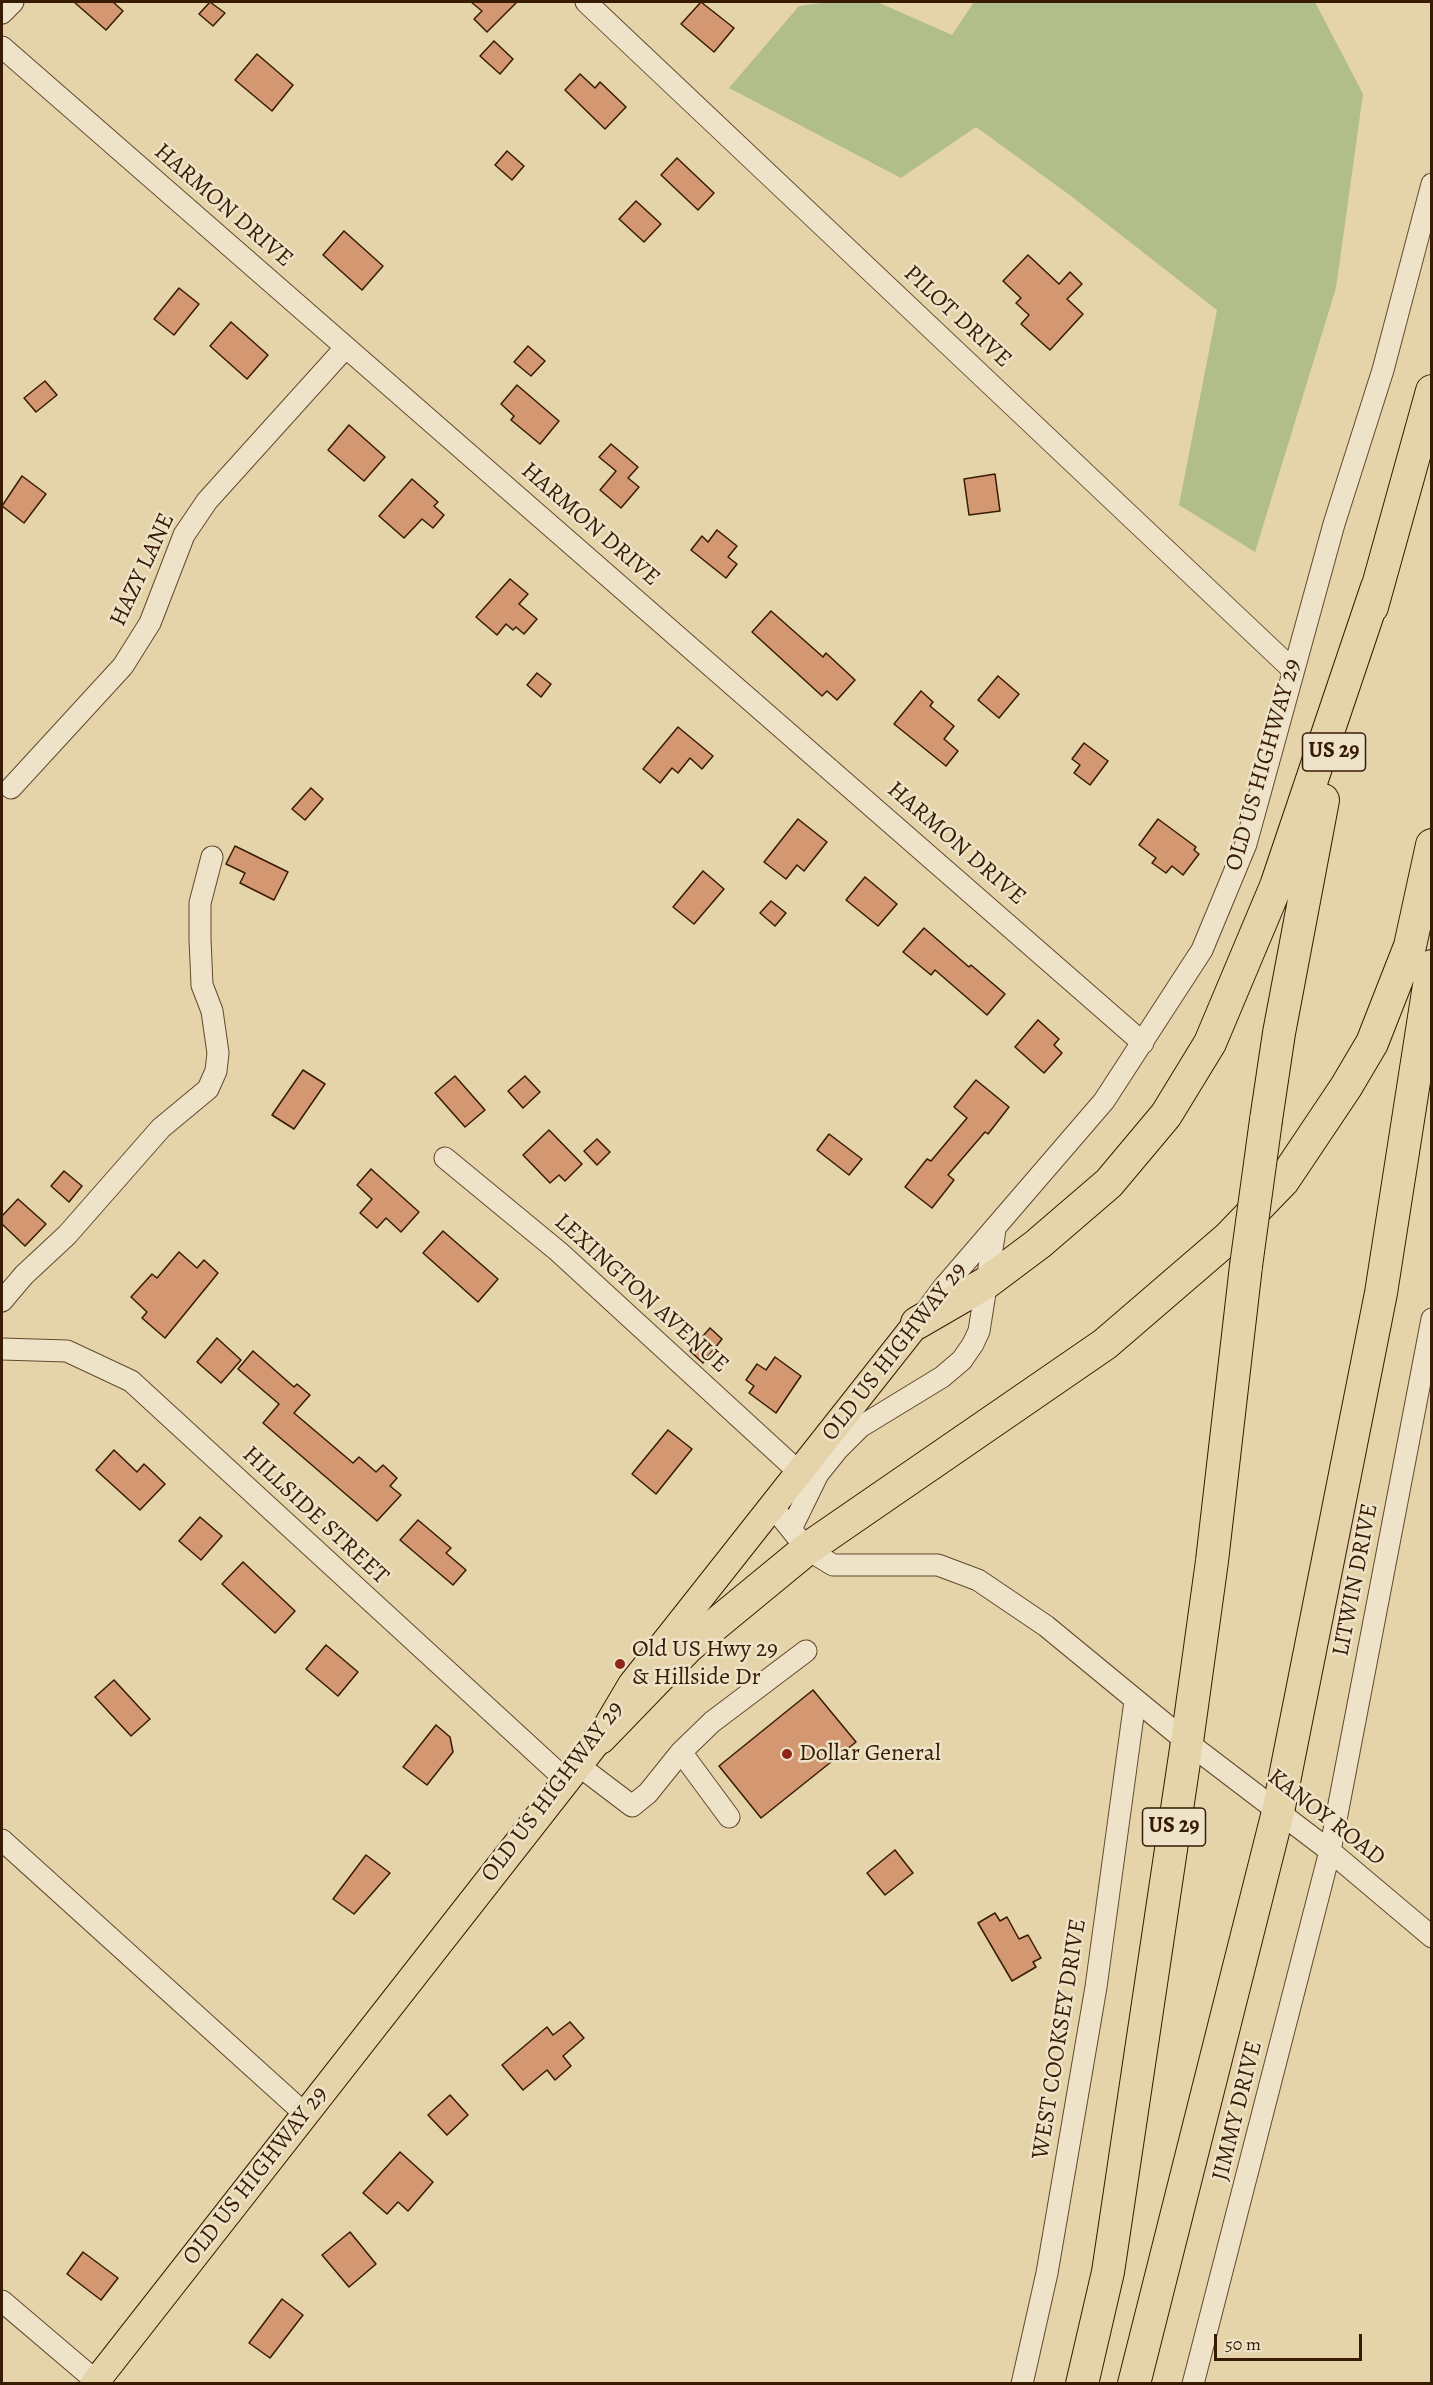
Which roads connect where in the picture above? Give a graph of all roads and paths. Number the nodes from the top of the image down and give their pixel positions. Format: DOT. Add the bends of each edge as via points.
graph roads {
  1 [pos="13,2"];
  2 [pos="586,2"];
  3 [pos="2,14"];
  4 [pos="2,47"];
  5 [pos="1431,184"];
  6 [pos="346,347"];
  7 [pos="1431,391"];
  8 [pos="1377,587"];
  9 [pos="1293,670"];
  10 [pos="11,788"];
  11 [pos="1431,845"];
  12 [pos="212,857"];
  13 [pos="1431,966"];
  14 [pos="1143,1043"];
  15 [pos="445,1158"];
  16 [pos="995,1230"];
  17 [pos="986,1283"];
  18 [pos="2,1301"];
  19 [pos="1431,1319"];
  20 [pos="917,1323"];
  21 [pos="2,1349"];
  22 [pos="800,1473"];
  23 [pos="773,1507"];
  24 [pos="800,1538"];
  25 [pos="806,1651"];
  26 [pos="1135,1701"];
  27 [pos="600,1738"];
  28 [pos="1187,1743"];
  29 [pos="681,1752"];
  30 [pos="572,1772"];
  31 [pos="1278,1812"];
  32 [pos="729,1817"];
  33 [pos="2,1840"];
  34 [pos="1330,1851"];
  35 [pos="1431,1936"];
  36 [pos="305,2114"];
  37 [pos="2,2301"];
  38 [pos="95,2382"];
  39 [pos="1022,2384"];
  40 [pos="1082,2384"];
  41 [pos="1134,2384"];
  42 [pos="1193,2384"];
  1 -- 3 [label="street"];
  2 -- 9 [label="street, PILOT DRIVE"];
  4 -- 6 [label="street, HARMON DRIVE"];
  5 -- 9 [label="street, OLD US HIGHWAY 29" via="1383,370"];
  6 -- 10 [label="street, HAZY LANE" via="207,501 184,535 150,623 123,666"];
  6 -- 14 [label="street, HARMON DRIVE"];
  7 -- 8 [label="highway, US 29"];
  8 -- 17 [label="highway" via="1276,886 1210,1043 1166,1115 1109,1184"];
  8 -- 28 [label="highway, US 29, bridge" via="1343,711 1313,849 1266,1120"];
  9 -- 14 [label="street, OLD US HIGHWAY 29" via="1241,855 1202,950"];
  11 -- 24 [label="highway" via="1410,946 1372,1043 1283,1181 1227,1239 1105,1344"];
  12 -- 18 [label="street" via="200,903 202,985 212,1011 218,1053 208,1089 161,1128 68,1235"];
  13 -- 31 [label="highway" via="1381,1293"];
  14 -- 16 [label="street, OLD US HIGHWAY 29" via="1104,1101"];
  15 -- 22 [label="street, LEXINGTON AVENUE" via="559,1252"];
  16 -- 17 [label="street"];
  16 -- 20 [label="street, OLD US HIGHWAY 29"];
  17 -- 20 [label="highway"];
  17 -- 24 [label="street" via="979,1331 962,1360 942,1377 860,1427 838,1449 819,1474"];
  19 -- 34 [label="street, LITWIN DRIVE"];
  20 -- 22 [label="main road, OLD US HIGHWAY 29"];
  21 -- 30 [label="street, HILLSIDE STREET" via="67,1351 131,1381"];
  22 -- 23 [label="main road, OLD US HIGHWAY 29"];
  23 -- 24 [label="street, KANOY ROAD"];
  23 -- 27 [label="main road, OLD US HIGHWAY 29" via="632,1684"];
  24 -- 26 [label="street, KANOY ROAD" via="821,1560 833,1565 938,1565 978,1580 1046,1626"];
  24 -- 27 [label="highway"];
  25 -- 29 [label="street" via="712,1722"];
  26 -- 28 [label="street, KANOY ROAD"];
  26 -- 39 [label="street, WEST COOKSEY DRIVE" via="1096,1987 1047,2273"];
  27 -- 30 [label="main road, OLD US HIGHWAY 29"];
  28 -- 31 [label="street, KANOY ROAD"];
  28 -- 40 [label="highway, US 29" via="1108,2272"];
  29 -- 30 [label="street, HILLSIDE STREET" via="648,1793 632,1806"];
  29 -- 32 [label="street"];
  30 -- 36 [label="main road, OLD US HIGHWAY 29"];
  31 -- 34 [label="street, KANOY ROAD"];
  31 -- 41 [label="highway"];
  33 -- 36 [label="street"];
  34 -- 35 [label="street, KANOY ROAD"];
  34 -- 42 [label="street, JIMMY DRIVE"];
  36 -- 38 [label="main road, OLD US HIGHWAY 29"];
  37 -- 38 [label="street"];
}
